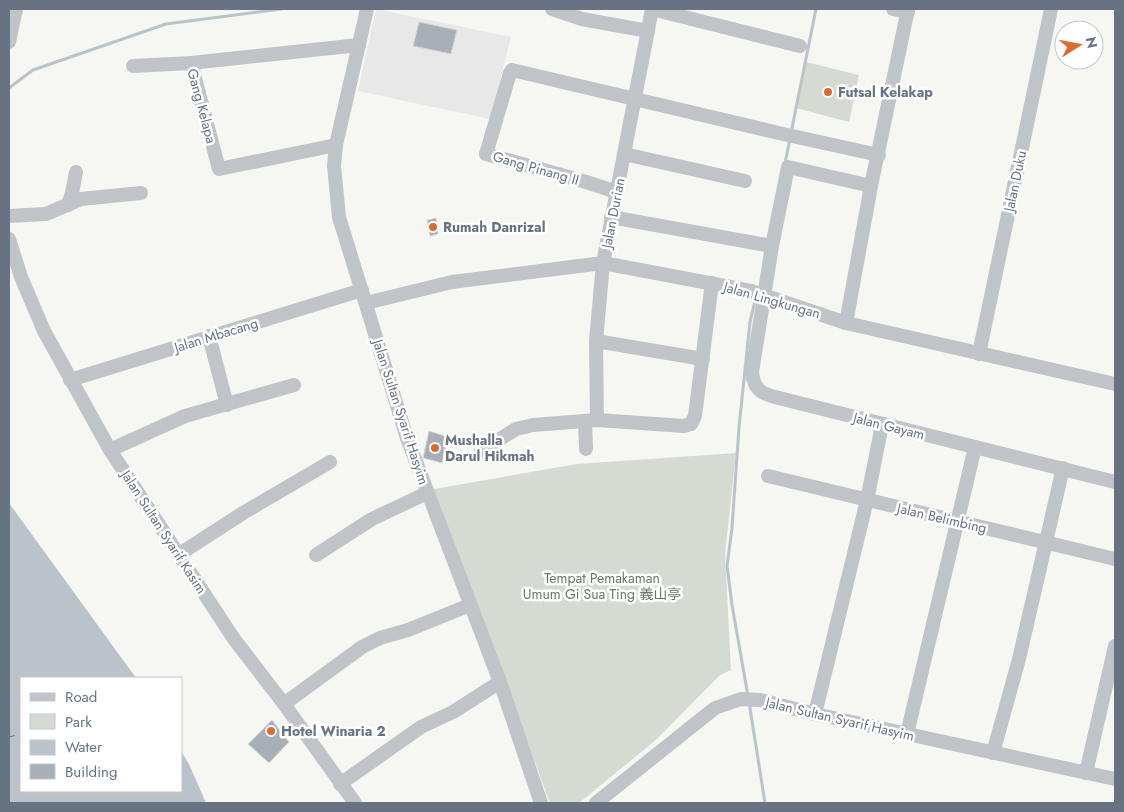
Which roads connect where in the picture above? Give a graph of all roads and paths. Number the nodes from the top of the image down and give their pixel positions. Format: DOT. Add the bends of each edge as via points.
graph roads {
  1 [pos="16,9"];
  2 [pos="367,9"];
  3 [pos="552,9"];
  4 [pos="652,9"];
  5 [pos="893,9"];
  6 [pos="1051,9"];
  7 [pos="908,10"];
  8 [pos="648,31"];
  9 [pos="9,42"];
  10 [pos="359,45"];
  11 [pos="800,46"];
  12 [pos="191,63"];
  13 [pos="133,66"];
  14 [pos="636,100"];
  15 [pos="336,145"];
  16 [pos="624,154"];
  17 [pos="879,155"];
  18 [pos="76,172"];
  19 [pos="745,181"];
  20 [pos="871,186"];
  21 [pos="617,192"];
  22 [pos="141,193"];
  23 [pos="68,205"];
  24 [pos="9,216"];
  25 [pos="611,217"];
  26 [pos="9,239"];
  27 [pos="772,246"];
  28 [pos="603,263"];
  29 [pos="712,283"];
  30 [pos="757,294"];
  31 [pos="364,297"];
  32 [pos="846,322"];
  33 [pos="209,336"];
  34 [pos="596,341"];
  35 [pos="979,354"];
  36 [pos="703,358"];
  37 [pos="70,380"];
  38 [pos="1115,381"];
  39 [pos="294,385"];
  40 [pos="226,406"];
  41 [pos="591,421"];
  42 [pos="882,425"];
  43 [pos="975,447"];
  44 [pos="586,449"];
  45 [pos="110,450"];
  46 [pos="481,451"];
  47 [pos="330,462"];
  48 [pos="1063,468"];
  49 [pos="768,476"];
  50 [pos="1115,482"];
  51 [pos="427,493"];
  52 [pos="867,500"];
  53 [pos="956,521"];
  54 [pos="1045,543"];
  55 [pos="178,555"];
  56 [pos="316,555"];
  57 [pos="1115,559"];
  58 [pos="470,605"];
  59 [pos="1115,646"];
  60 [pos="500,682"];
  61 [pos="284,704"];
  62 [pos="815,714"];
  63 [pos="907,734"];
  64 [pos="993,753"];
  65 [pos="1086,773"];
  66 [pos="1115,779"];
  67 [pos="340,784"];
  68 [pos="355,803"];
  69 [pos="541,803"];
  70 [pos="596,803"];
  1 -- 9 [label="street"];
  2 -- 10 [label="street, Jalan Sultan Syarif Hasyim"];
  3 -- 8 [label="street" via="582,19"];
  4 -- 8 [label="street, Jalan Durian"];
  4 -- 11 [label="street"];
  5 -- 7 [label="street"];
  6 -- 35 [label="street, Jalan Duku"];
  7 -- 17 [label="street"];
  8 -- 14 [label="street, Jalan Durian"];
  10 -- 12 [label="street, Gang Kelapa"];
  10 -- 15 [label="street, Jalan Sultan Syarif Hasyim"];
  12 -- 13 [label="street"];
  12 -- 15 [label="street, Gang Kelapa" via="219,170"];
  14 -- 16 [label="street, Jalan Durian"];
  14 -- 17 [label="street"];
  14 -- 21 [label="street, Gang Pinang II" via="512,70 486,154"];
  15 -- 31 [label="street, Jalan Sultan Syarif Hasyim" via="334,166 339,217"];
  16 -- 19 [label="street"];
  16 -- 21 [label="street, Jalan Durian"];
  17 -- 20 [label="street"];
  18 -- 23 [label="street"];
  20 -- 27 [label="street, Jalan Gayam" via="788,167"];
  20 -- 32 [label="street"];
  21 -- 25 [label="street, Jalan Durian"];
  22 -- 23 [label="street" via="81,199"];
  23 -- 24 [label="street" via="46,214"];
  25 -- 27 [label="street"];
  25 -- 28 [label="street, Jalan Durian"];
  26 -- 37 [label="street, Jalan Sultan Syarif Kasim" via="20,276"];
  27 -- 30 [label="street, Jalan Gayam"];
  28 -- 29 [label="street, Jalan Lingkungan"];
  28 -- 31 [label="street, Jalan Lingkungan"];
  28 -- 34 [label="street, Jalan Durian"];
  29 -- 30 [label="street, Jalan Lingkungan"];
  29 -- 36 [label="street"];
  30 -- 32 [label="street, Jalan Lingkungan"];
  30 -- 42 [label="street, Jalan Gayam" via="752,372 756,388 762,394"];
  31 -- 33 [label="street, Jalan Mbacang"];
  31 -- 51 [label="street, Jalan Sultan Syarif Hasyim"];
  32 -- 35 [label="street, Jalan Lingkungan"];
  33 -- 37 [label="street, Jalan Mbacang"];
  33 -- 40 [label="street"];
  34 -- 36 [label="street"];
  34 -- 41 [label="street, Jalan Durian"];
  35 -- 38 [label="street, Jalan Lingkungan"];
  36 -- 41 [label="street" via="695,416 688,426"];
  37 -- 45 [label="street, Jalan Sultan Syarif Kasim"];
  39 -- 40 [label="street"];
  40 -- 45 [label="street" via="185,416"];
  41 -- 44 [label="street, Jalan Durian"];
  41 -- 46 [label="street" via="516,429"];
  42 -- 43 [label="street, Jalan Gayam"];
  42 -- 52 [label="street"];
  43 -- 48 [label="street, Jalan Gayam"];
  43 -- 53 [label="street"];
  45 -- 55 [label="street, Jalan Sultan Syarif Kasim"];
  47 -- 55 [label="street"];
  48 -- 50 [label="street, Jalan Gayam"];
  48 -- 54 [label="street"];
  49 -- 52 [label="street, Jalan Belimbing"];
  51 -- 56 [label="street" via="372,519"];
  51 -- 58 [label="street, Jalan Sultan Syarif Hasyim"];
  52 -- 53 [label="street, Jalan Belimbing"];
  52 -- 62 [label="street"];
  53 -- 54 [label="street, Jalan Belimbing"];
  53 -- 63 [label="street"];
  54 -- 57 [label="street, Jalan Belimbing"];
  54 -- 64 [label="street" via="1019,659"];
  55 -- 61 [label="street, Jalan Sultan Syarif Kasim" via="234,639"];
  58 -- 60 [label="street, Jalan Sultan Syarif Hasyim"];
  58 -- 61 [label="street" via="362,647"];
  59 -- 65 [label="street"];
  60 -- 67 [label="street" via="453,712 421,726"];
  60 -- 69 [label="street, Jalan Sultan Syarif Hasyim"];
  61 -- 67 [label="street, Jalan Sultan Syarif Kasim"];
  62 -- 63 [label="street, Jalan Sultan Syarif Hasyim"];
  62 -- 70 [label="street, Jalan Sultan Syarif Hasyim" via="760,700 742,699 715,708"];
  63 -- 64 [label="street, Jalan Sultan Syarif Hasyim"];
  64 -- 65 [label="street, Jalan Sultan Syarif Hasyim"];
  65 -- 66 [label="street, Jalan Sultan Syarif Hasyim"];
  67 -- 68 [label="street, Jalan Sultan Syarif Kasim"];
}
